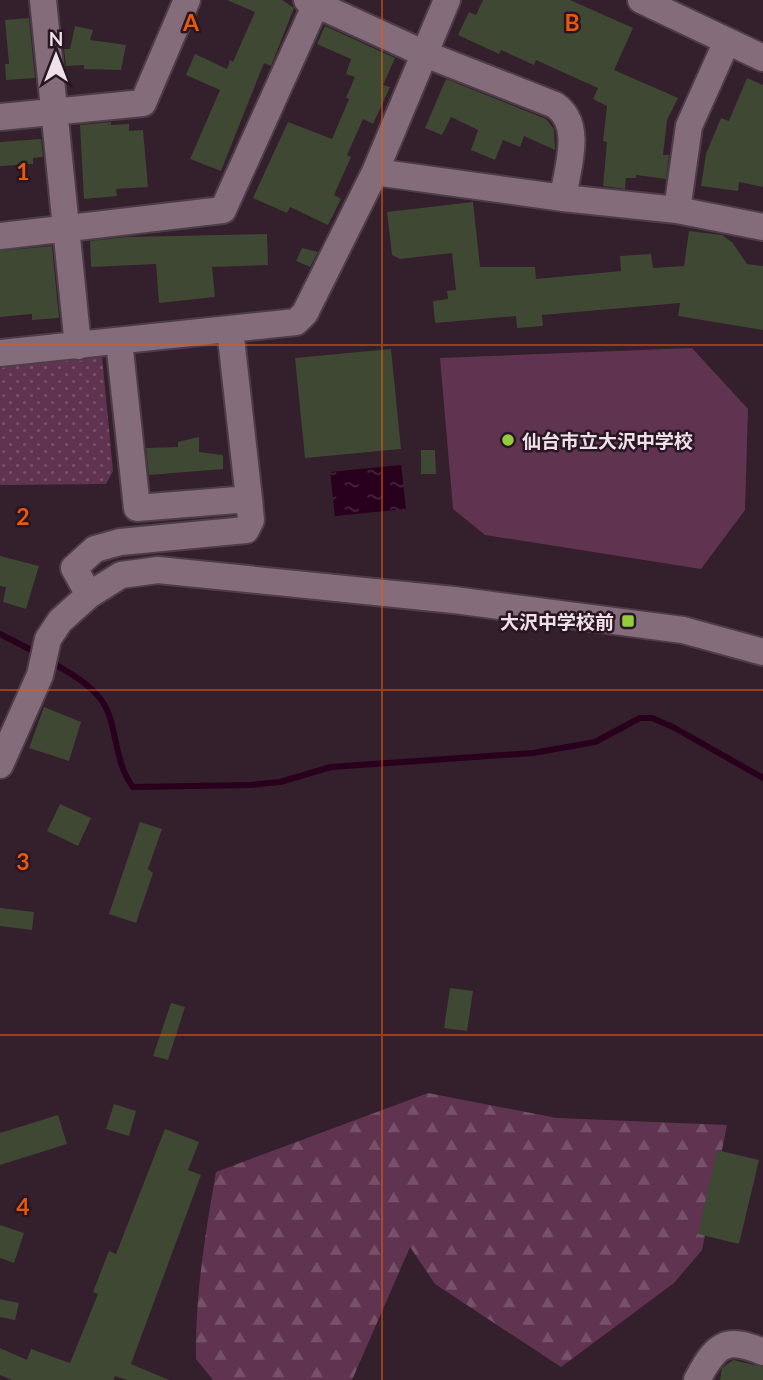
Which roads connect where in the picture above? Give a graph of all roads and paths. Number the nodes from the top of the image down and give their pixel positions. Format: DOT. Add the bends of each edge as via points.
graph roads {
  1 [pos="43,0"];
  2 [pos="187,0"];
  3 [pos="447,0"];
  4 [pos="641,0"];
  5 [pos="312,2"];
  6 [pos="727,41"];
  7 [pos="425,54"];
  8 [pos="763,58"];
  9 [pos="55,112"];
  10 [pos="0,117"];
  11 [pos="375,172"];
  12 [pos="563,198"];
  13 [pos="677,210"];
  14 [pos="763,228"];
  15 [pos="66,229"];
  16 [pos="0,236"];
  17 [pos="230,329"];
  18 [pos="119,341"];
  19 [pos="78,345"];
  20 [pos="0,353"];
  21 [pos="249,499"];
  22 [pos="89,595"];
  23 [pos="763,652"];
  24 [pos="0,765"];
  25 [pos="763,1352"];
  26 [pos="697,1380"];
  1 -- 9 [label="street"];
  2 -- 9 [label="street" via="143,103"];
  3 -- 7 [label="street"];
  4 -- 6 [label="street"];
  5 -- 7 [label="street"];
  5 -- 15 [label="street" via="223,210"];
  6 -- 8 [label="street"];
  6 -- 13 [label="street" via="689,127"];
  7 -- 11 [label="street"];
  7 -- 12 [label="street" via="566,113 572,124"];
  9 -- 10 [label="street"];
  9 -- 15 [label="street"];
  11 -- 12 [label="street"];
  11 -- 17 [label="street" via="296,323"];
  12 -- 13 [label="street"];
  13 -- 14 [label="street"];
  15 -- 16 [label="street"];
  15 -- 19 [label="street"];
  17 -- 18 [label="street"];
  17 -- 21 [label="street"];
  18 -- 19 [label="street"];
  18 -- 21 [label="street" via="137,508"];
  19 -- 20 [label="street"];
  21 -- 22 [label="street" via="251,520 246,530 120,542 95,549 74,568"];
  22 -- 23 [label="street" via="121,575 158,570 441,598 683,630"];
  22 -- 24 [label="street" via="48,639 40,675"];
  25 -- 26 [label="street" via="741,1343 721,1345"];
}
